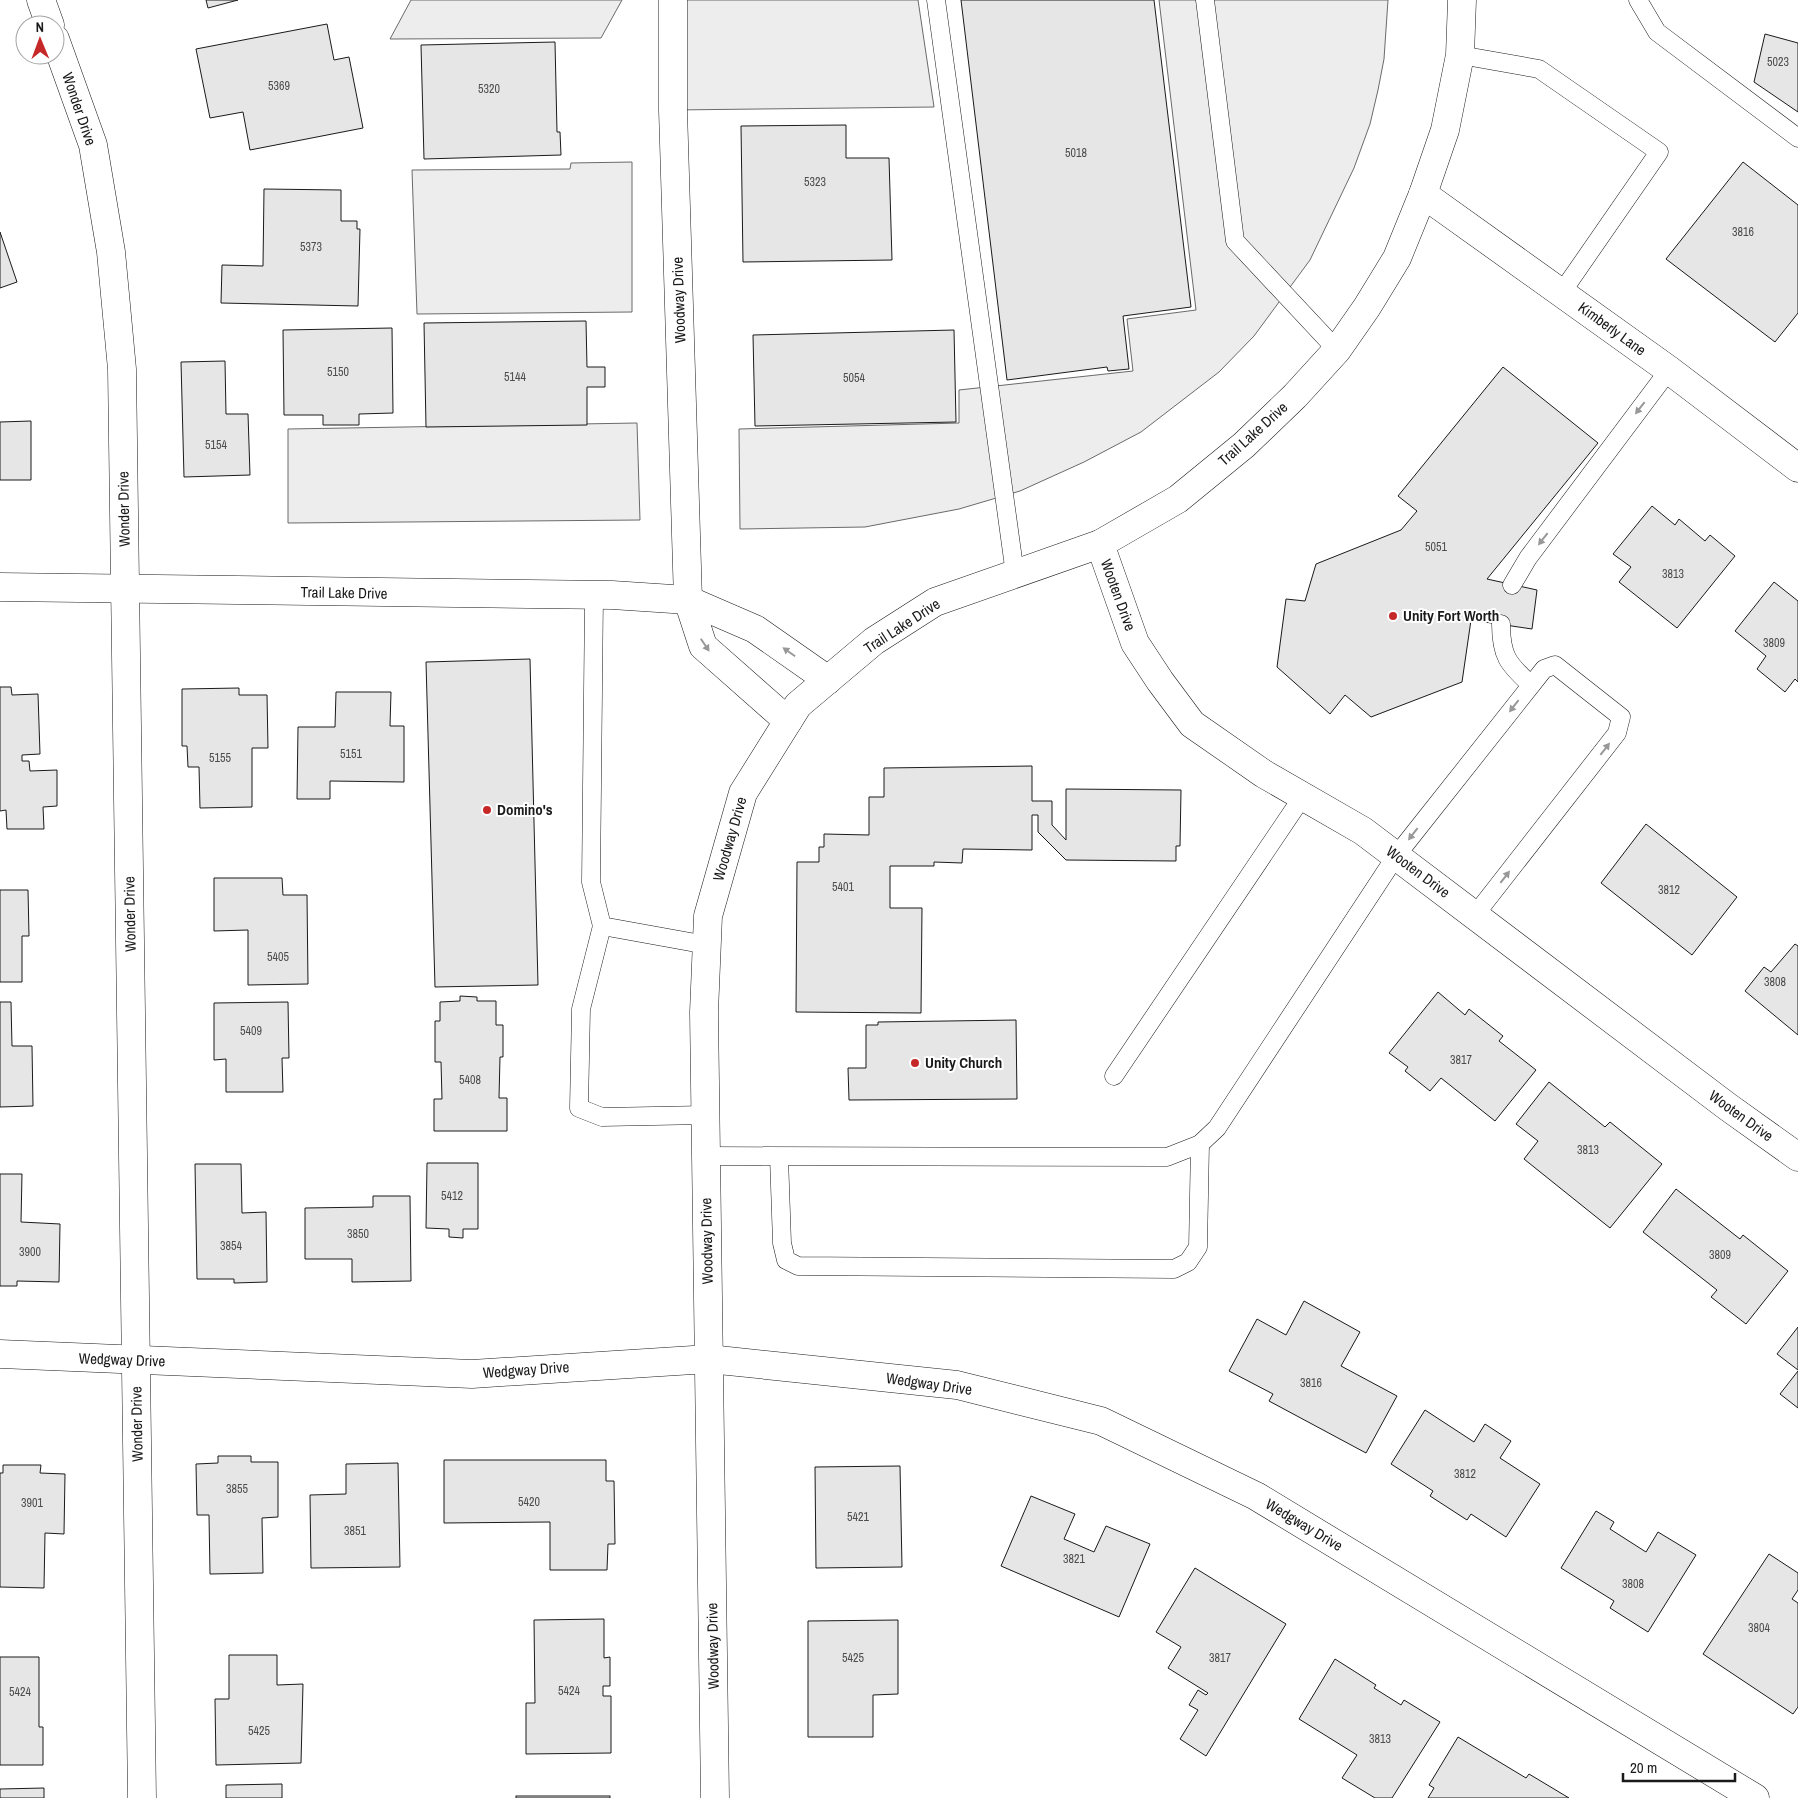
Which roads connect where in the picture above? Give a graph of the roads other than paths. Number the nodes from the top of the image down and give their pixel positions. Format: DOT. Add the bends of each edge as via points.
graph roads {
  1 [pos="41,0"];
  2 [pos="673,0"];
  3 [pos="936,0"];
  4 [pos="1205,0"];
  5 [pos="1462,0"];
  6 [pos="1638,0"];
  7 [pos="46,15"];
  8 [pos="1460,55"];
  9 [pos="64,65"];
  10 [pos="1798,138"];
  11 [pos="1423,194"];
  12 [pos="1562,292"];
  13 [pos="1337,350"];
  14 [pos="1669,370"];
  15 [pos="1798,468"];
  16 [pos="1100,544"];
  17 [pos="1015,574"];
  18 [pos="1512,585"];
  19 [pos="0,587"];
  20 [pos="125,590"];
  21 [pos="594,596"];
  22 [pos="688,600"];
  23 [pos="1501,624"];
  24 [pos="828,680"];
  25 [pos="1531,685"];
  26 [pos="793,713"];
  27 [pos="1303,796"];
  28 [pos="1396,856"];
  29 [pos="1475,915"];
  30 [pos="602,926"];
  31 [pos="707,945"];
  32 [pos="1114,1076"];
  33 [pos="705,1115"];
  34 [pos="1200,1144"];
  35 [pos="706,1156"];
  36 [pos="779,1157"];
  37 [pos="1798,1157"];
  38 [pos="0,1354"];
  39 [pos="709,1359"];
  40 [pos="136,1360"];
  41 [pos="142,1798"];
  42 [pos="715,1798"];
  43 [pos="1755,1798"];
  1 -- 7 [label="street"];
  2 -- 22 [label="street, Woodway Drive"];
  3 -- 17 [label="lane"];
  4 -- 13 [label="lane" via="1236,241"];
  5 -- 8 [label="street, Trail Lake Drive"];
  6 -- 10 [label="lane" via="1657,32"];
  8 -- 11 [label="street, Trail Lake Drive" via="1445,130"];
  8 -- 12 [label="lane" via="1539,69 1659,152"];
  9 -- 20 [label="street, Wonder Drive" via="93,145 111,252 122,369"];
  11 -- 12 [label="street, Kimberly Lane"];
  11 -- 13 [label="street, Trail Lake Drive" via="1397,258"];
  12 -- 14 [label="street, Kimberly Lane"];
  13 -- 16 [label="street, Trail Lake Drive" via="1244,446 1178,499"];
  14 -- 15 [label="street, Kimberly Lane"];
  14 -- 18 [label="lane, one-way" via="1528,558"];
  16 -- 17 [label="street, Trail Lake Drive"];
  16 -- 27 [label="street, Wooten Drive" via="1135,642 1192,724 1264,774"];
  17 -- 24 [label="street, Trail Lake Drive" via="935,602 874,641"];
  19 -- 20 [label="street, Trail Lake Drive"];
  20 -- 21 [label="street, Trail Lake Drive"];
  20 -- 40 [label="street, Wonder Drive"];
  21 -- 22 [label="street, Trail Lake Drive"];
  21 -- 30 [label="lane" via="591,882"];
  24 -- 22 [label="street, Trail Lake Drive, one-way" via="755,628"];
  22 -- 26 [label="street, one-way" via="704,646"];
  23 -- 25 [label="lane" via="1501,646 1509,664"];
  24 -- 26 [label="street, Trail Lake Drive"];
  25 -- 28 [label="lane, one-way"];
  29 -- 25 [label="lane, one-way" via="1617,733 1621,717 1555,665 1544,669"];
  26 -- 31 [label="street, Woodway Drive" via="742,793 708,916"];
  27 -- 28 [label="street, Wooten Drive" via="1363,831"];
  27 -- 32 [label="lane"];
  28 -- 29 [label="street, Wooten Drive"];
  28 -- 34 [label="lane" via="1217,1128"];
  29 -- 37 [label="street, Wooten Drive"];
  30 -- 31 [label="lane"];
  30 -- 33 [label="lane" via="581,1009 579,1108 602,1117"];
  31 -- 33 [label="street, Woodway Drive"];
  33 -- 35 [label="street, Woodway Drive"];
  34 -- 36 [label="lane" via="1167,1157"];
  34 -- 36 [label="lane" via="1198,1248 1188,1262 1174,1269 798,1266 786,1260 782,1244"];
  35 -- 36 [label="lane"];
  35 -- 39 [label="street, Woodway Drive"];
  38 -- 40 [label="street, Wedgway Drive"];
  39 -- 40 [label="street, Wedgway Drive" via="472,1374"];
  39 -- 42 [label="street, Woodway Drive"];
  39 -- 43 [label="street, Wedgway Drive" via="957,1385 1101,1420 1256,1496"];
  40 -- 41 [label="street, Wonder Drive"];
}
